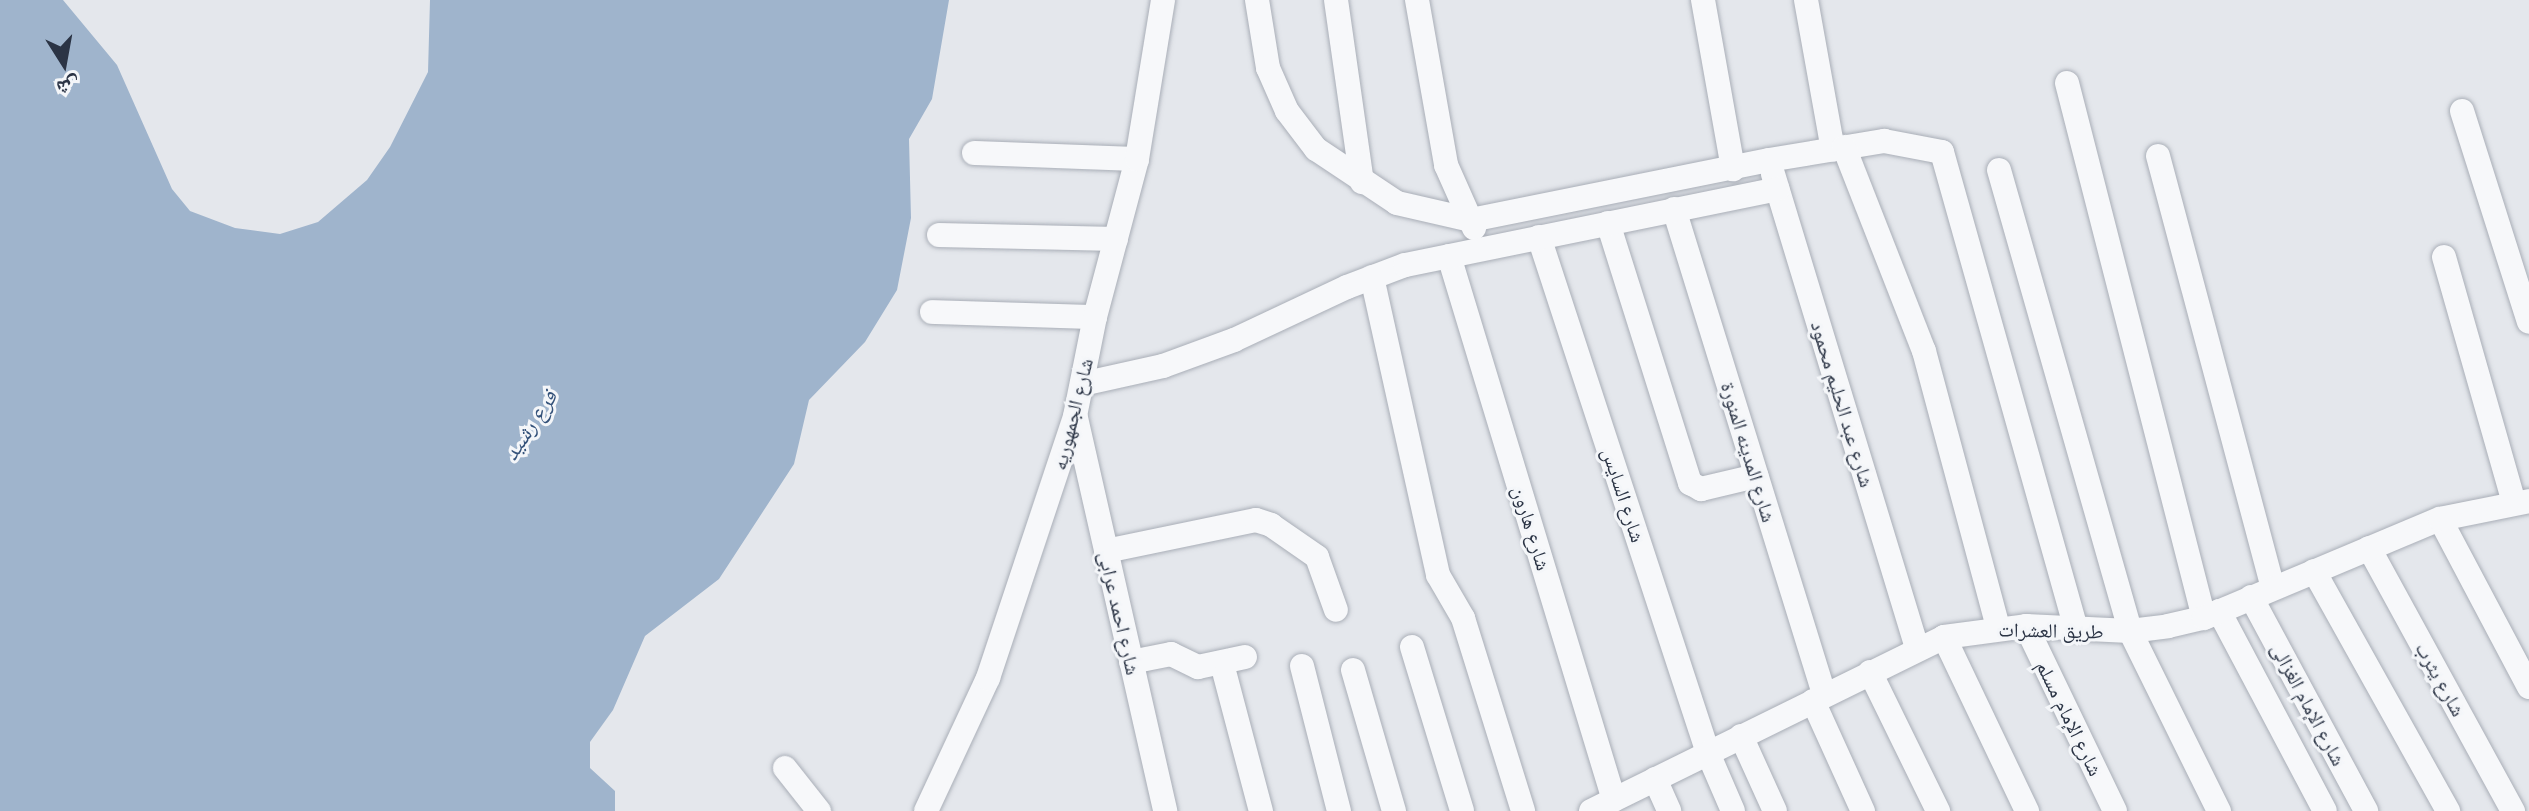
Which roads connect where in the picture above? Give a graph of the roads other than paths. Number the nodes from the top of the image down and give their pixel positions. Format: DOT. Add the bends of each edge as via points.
graph roads {
  1 [pos="1163,0"];
  2 [pos="1257,0"];
  3 [pos="1336,0"];
  4 [pos="1417,0"];
  5 [pos="1703,0"];
  6 [pos="1806,0"];
  7 [pos="2067,83"];
  8 [pos="2462,111"];
  9 [pos="1838,148"];
  10 [pos="974,153"];
  11 [pos="2158,156"];
  12 [pos="1137,159"];
  13 [pos="1769,160"];
  14 [pos="1733,169"];
  15 [pos="1999,170"];
  16 [pos="1362,182"];
  17 [pos="1777,189"];
  18 [pos="1674,209"];
  19 [pos="1471,220"];
  20 [pos="1608,223"];
  21 [pos="939,235"];
  22 [pos="1539,237"];
  23 [pos="1116,239"];
  24 [pos="1481,250"];
  25 [pos="1449,256"];
  26 [pos="2444,257"];
  27 [pos="1372,277"];
  28 [pos="932,312"];
  29 [pos="1095,317"];
  30 [pos="2529,322"];
  31 [pos="1082,384"];
  32 [pos="1075,416"];
  33 [pos="1756,476"];
  34 [pos="2521,502"];
  35 [pos="2440,519"];
  36 [pos="2369,548"];
  37 [pos="1106,551"];
  38 [pos="2314,571"];
  39 [pos="2262,593"];
  40 [pos="1336,610"];
  41 [pos="2211,615"];
  42 [pos="2026,626"];
  43 [pos="1998,627"];
  44 [pos="2076,630"];
  45 [pos="2130,631"];
  46 [pos="1944,637"];
  47 [pos="1412,647"];
  48 [pos="1917,649"];
  49 [pos="1245,657"];
  50 [pos="1131,662"];
  51 [pos="1302,666"];
  52 [pos="1353,670"];
  53 [pos="1870,672"];
  54 [pos="1225,675"];
  55 [pos="2529,687"];
  56 [pos="1819,698"];
  57 [pos="1741,736"];
  58 [pos="1708,753"];
  59 [pos="785,768"];
  60 [pos="1655,779"];
  61 [pos="1602,807"];
  62 [pos="819,811"];
  63 [pos="926,811"];
  64 [pos="1165,811"];
  65 [pos="1261,811"];
  66 [pos="1339,811"];
  67 [pos="1394,811"];
  68 [pos="1462,811"];
  69 [pos="1523,811"];
  70 [pos="1669,811"];
  71 [pos="1733,811"];
  72 [pos="1775,811"];
  73 [pos="1863,811"];
  74 [pos="1938,811"];
  75 [pos="2027,811"];
  76 [pos="2115,811"];
  77 [pos="2219,811"];
  78 [pos="2325,811"];
  79 [pos="2366,811"];
  80 [pos="2448,811"];
  81 [pos="2513,811"];
  1 -- 12 [label="street, شارع الجمهوريه"];
  2 -- 16 [label="street" via="1268,68 1287,111 1316,149"];
  3 -- 16 [label="street"];
  4 -- 19 [label="street" via="1446,165"];
  5 -- 14 [label="street"];
  6 -- 9 [label="street"];
  7 -- 41 [label="street"];
  8 -- 30 [label="street"];
  9 -- 13 [label="street"];
  9 -- 43 [label="street" via="1924,351"];
  9 -- 44 [label="street" via="1895,141 1936,149 1946,158"];
  10 -- 12 [label="street"];
  11 -- 39 [label="street, شارع الإمام الغزالى"];
  12 -- 23 [label="street, شارع الجمهوريه"];
  13 -- 14 [label="street"];
  13 -- 17 [label="street, شارع عبد الحليم محمود"];
  14 -- 19 [label="street"];
  15 -- 45 [label="street"];
  16 -- 19 [label="street" via="1397,203"];
  17 -- 18 [label="street"];
  17 -- 48 [label="street, شارع عبد الحليم محمود"];
  18 -- 20 [label="street"];
  18 -- 33 [label="street, شارع المدينه المنورة"];
  19 -- 24 [label="street"];
  20 -- 22 [label="street"];
  20 -- 33 [label="street" via="1690,483 1701,489"];
  21 -- 23 [label="street"];
  22 -- 24 [label="street"];
  22 -- 58 [label="street, شارع السايس"];
  23 -- 29 [label="street, شارع الجمهوريه"];
  24 -- 25 [label="street"];
  25 -- 27 [label="street"];
  25 -- 61 [label="street, شارع هارون"];
  26 -- 34 [label="street"];
  27 -- 31 [label="street" via="1234,340 1163,366"];
  27 -- 69 [label="street" via="1438,575 1463,618"];
  28 -- 29 [label="street"];
  29 -- 31 [label="street, شارع الجمهوريه"];
  31 -- 32 [label="street, شارع الجمهوريه"];
  32 -- 37 [label="street, شارع احمد عرابى"];
  32 -- 63 [label="street, شارع الجمهوريه" via="988,678"];
  33 -- 56 [label="street, شارع المدينه المنورة"];
  34 -- 35 [label="street, طريق العشرات"];
  35 -- 36 [label="street, طريق العشرات"];
  35 -- 55 [label="street"];
  36 -- 38 [label="street, طريق العشرات"];
  36 -- 81 [label="street, شارع يثرب"];
  37 -- 40 [label="street" via="1256,520 1317,557"];
  37 -- 50 [label="street, شارع احمد عرابى"];
  38 -- 39 [label="street, طريق العشرات"];
  38 -- 80 [label="street"];
  39 -- 41 [label="street, طريق العشرات"];
  39 -- 79 [label="street, شارع الإمام الغزالى"];
  41 -- 45 [label="street, طريق العشرات"];
  41 -- 78 [label="street"];
  42 -- 43 [label="street, طريق العشرات"];
  42 -- 44 [label="street, طريق العشرات"];
  42 -- 76 [label="street, شارع الإمام مسلم"];
  43 -- 46 [label="street, طريق العشرات"];
  44 -- 45 [label="street, طريق العشرات"];
  45 -- 77 [label="street"];
  46 -- 48 [label="street, طريق العشرات"];
  46 -- 75 [label="street"];
  47 -- 68 [label="street"];
  48 -- 53 [label="street, طريق العشرات"];
  49 -- 50 [label="street" via="1198,667 1171,654"];
  50 -- 64 [label="street, شارع احمد عرابى"];
  51 -- 66 [label="street"];
  52 -- 67 [label="street"];
  53 -- 56 [label="street, طريق العشرات"];
  53 -- 74 [label="street"];
  54 -- 65 [label="street"];
  56 -- 57 [label="street, طريق العشرات"];
  56 -- 73 [label="street, شارع المدينه المنورة"];
  57 -- 58 [label="street, طريق العشرات"];
  57 -- 72 [label="street"];
  58 -- 60 [label="street, طريق العشرات"];
  58 -- 71 [label="street, شارع السايس"];
  59 -- 62 [label="street"];
  60 -- 61 [label="street, طريق العشرات"];
  60 -- 70 [label="street"];
}
